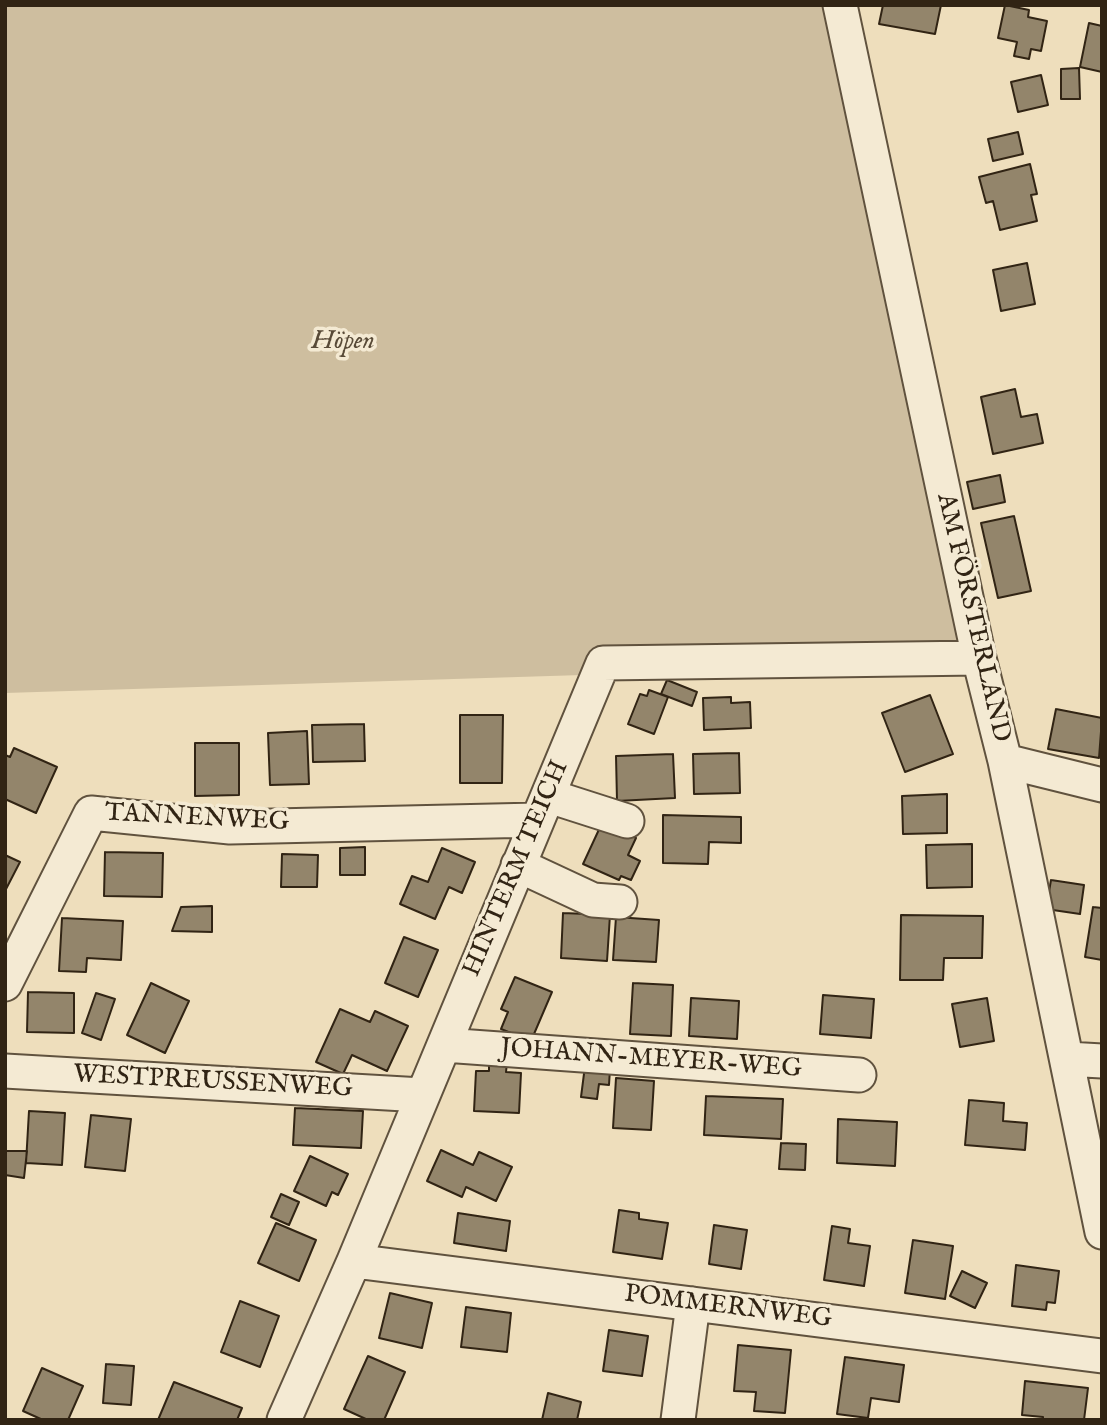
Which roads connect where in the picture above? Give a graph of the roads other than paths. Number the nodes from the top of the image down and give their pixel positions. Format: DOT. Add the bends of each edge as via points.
graph roads {
  1 [pos="840,5"];
  2 [pos="979,659"];
  3 [pos="1005,761"];
  4 [pos="1102,785"];
  5 [pos="543,808"];
  6 [pos="627,821"];
  7 [pos="518,865"];
  8 [pos="620,902"];
  9 [pos="5,984"];
  10 [pos="443,1045"];
  11 [pos="1067,1059"];
  12 [pos="1102,1061"];
  13 [pos="5,1072"];
  14 [pos="859,1075"];
  15 [pos="422,1095"];
  16 [pos="1101,1221"];
  17 [pos="354,1261"];
  18 [pos="693,1304"];
  19 [pos="1102,1356"];
  20 [pos="284,1420"];
  21 [pos="678,1420"];
  1 -- 2 [label="street, AM FÖRSTERLAND"];
  2 -- 3 [label="street, AM FÖRSTERLAND"];
  2 -- 5 [label="street, HINTERM TEICH" via="603,663"];
  3 -- 4 [label="street"];
  3 -- 11 [label="street, AM FÖRSTERLAND"];
  5 -- 6 [label="street"];
  5 -- 7 [label="street, HINTERM TEICH"];
  5 -- 9 [label="street, TANNENWEG" via="230,827 91,813"];
  7 -- 8 [label="street" via="593,900"];
  7 -- 10 [label="street, HINTERM TEICH"];
  10 -- 14 [label="street, JOHANN-MEYER-WEG"];
  10 -- 15 [label="street, HINTERM TEICH"];
  11 -- 12 [label="street"];
  11 -- 16 [label="street, AM FÖRSTERLAND"];
  13 -- 15 [label="street, WESTPREUSSENWEG"];
  15 -- 17 [label="street, HINTERM TEICH"];
  17 -- 18 [label="street, POMMERNWEG"];
  17 -- 20 [label="street, HINTERM TEICH"];
  18 -- 19 [label="street, POMMERNWEG"];
  18 -- 21 [label="street"];
}
